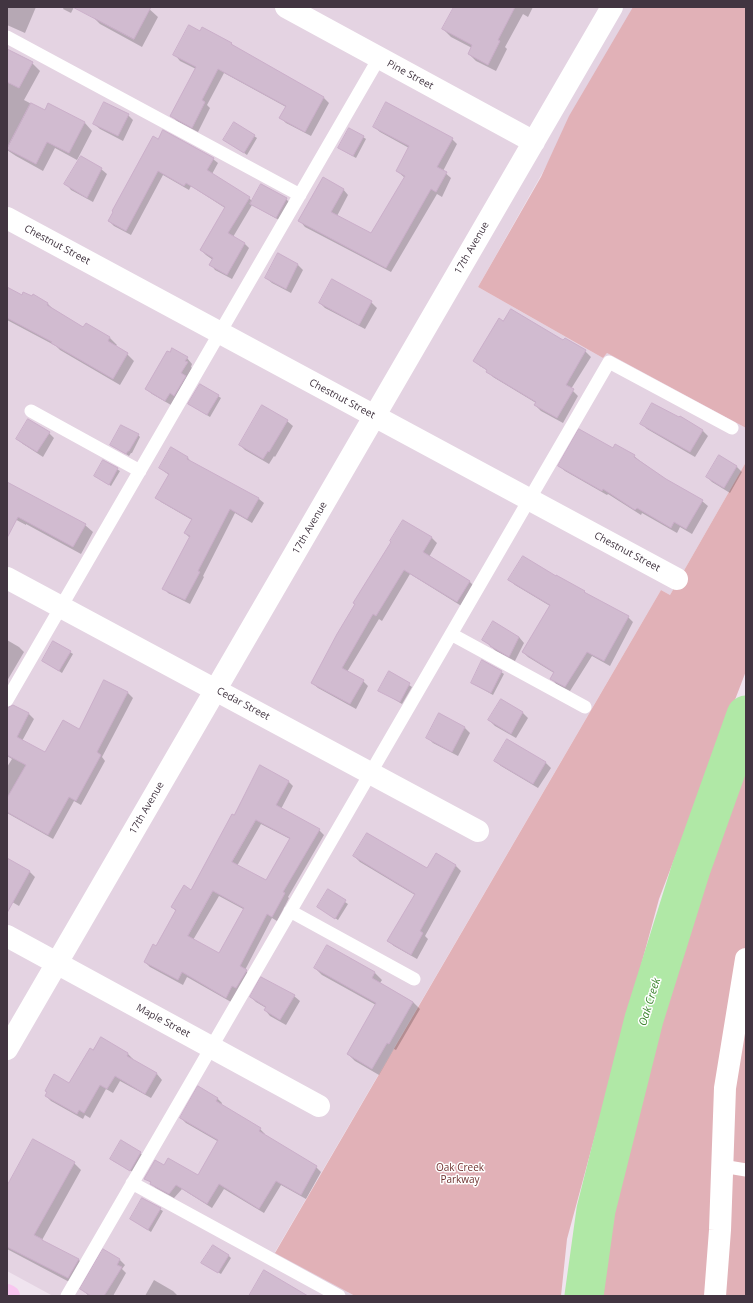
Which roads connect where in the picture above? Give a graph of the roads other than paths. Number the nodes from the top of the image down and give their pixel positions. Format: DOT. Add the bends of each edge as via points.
graph roads {
  1 [pos="286,7"];
  2 [pos="612,7"];
  3 [pos="7,37"];
  4 [pos="379,58"];
  5 [pos="534,142"];
  6 [pos="300,195"];
  7 [pos="7,218"];
  8 [pos="220,333"];
  9 [pos="31,411"];
  10 [pos="375,416"];
  11 [pos="732,428"];
  12 [pos="140,471"];
  13 [pos="529,499"];
  14 [pos="7,578"];
  15 [pos="677,579"];
  16 [pos="61,607"];
  17 [pos="450,634"];
  18 [pos="216,690"];
  19 [pos="7,700"];
  20 [pos="584,707"];
  21 [pos="370,773"];
  22 [pos="478,831"];
  23 [pos="290,911"];
  24 [pos="7,936"];
  25 [pos="746,959"];
  26 [pos="56,963"];
  27 [pos="414,979"];
  28 [pos="211,1047"];
  29 [pos="7,1049"];
  30 [pos="319,1106"];
  31 [pos="722,1166"];
  32 [pos="746,1170"];
  33 [pos="132,1183"];
  34 [pos="67,1296"];
  35 [pos="339,1296"];
  36 [pos="715,1296"];
  1 -- 4 [label="street, Pine Street"];
  2 -- 5 [label="street, 17th Avenue"];
  3 -- 6 [label="lane"];
  4 -- 5 [label="street, Pine Street"];
  4 -- 6 [label="lane"];
  5 -- 10 [label="street, 17th Avenue"];
  6 -- 8 [label="lane"];
  7 -- 8 [label="street, Chestnut Street"];
  8 -- 10 [label="street, Chestnut Street"];
  8 -- 12 [label="lane"];
  9 -- 12 [label="lane"];
  10 -- 13 [label="street, Chestnut Street"];
  10 -- 18 [label="street, 17th Avenue"];
  11 -- 13 [label="lane" via="609,362"];
  12 -- 16 [label="lane"];
  13 -- 15 [label="street, Chestnut Street"];
  13 -- 17 [label="lane"];
  14 -- 16 [label="street, Cedar Street"];
  16 -- 18 [label="street, Cedar Street"];
  16 -- 19 [label="lane"];
  17 -- 20 [label="lane"];
  17 -- 21 [label="lane"];
  18 -- 21 [label="street, Cedar Street"];
  18 -- 26 [label="street, 17th Avenue"];
  21 -- 22 [label="street, Cedar Street"];
  21 -- 23 [label="lane"];
  23 -- 27 [label="lane"];
  23 -- 28 [label="lane"];
  24 -- 26 [label="street, Maple Street"];
  25 -- 31 [label="street" via="725,1088"];
  26 -- 28 [label="street, Maple Street"];
  26 -- 29 [label="street, 17th Avenue"];
  28 -- 30 [label="street, Maple Street"];
  28 -- 33 [label="lane"];
  31 -- 32 [label="lane"];
  31 -- 36 [label="street"];
  33 -- 34 [label="lane"];
  33 -- 35 [label="lane"];
}
